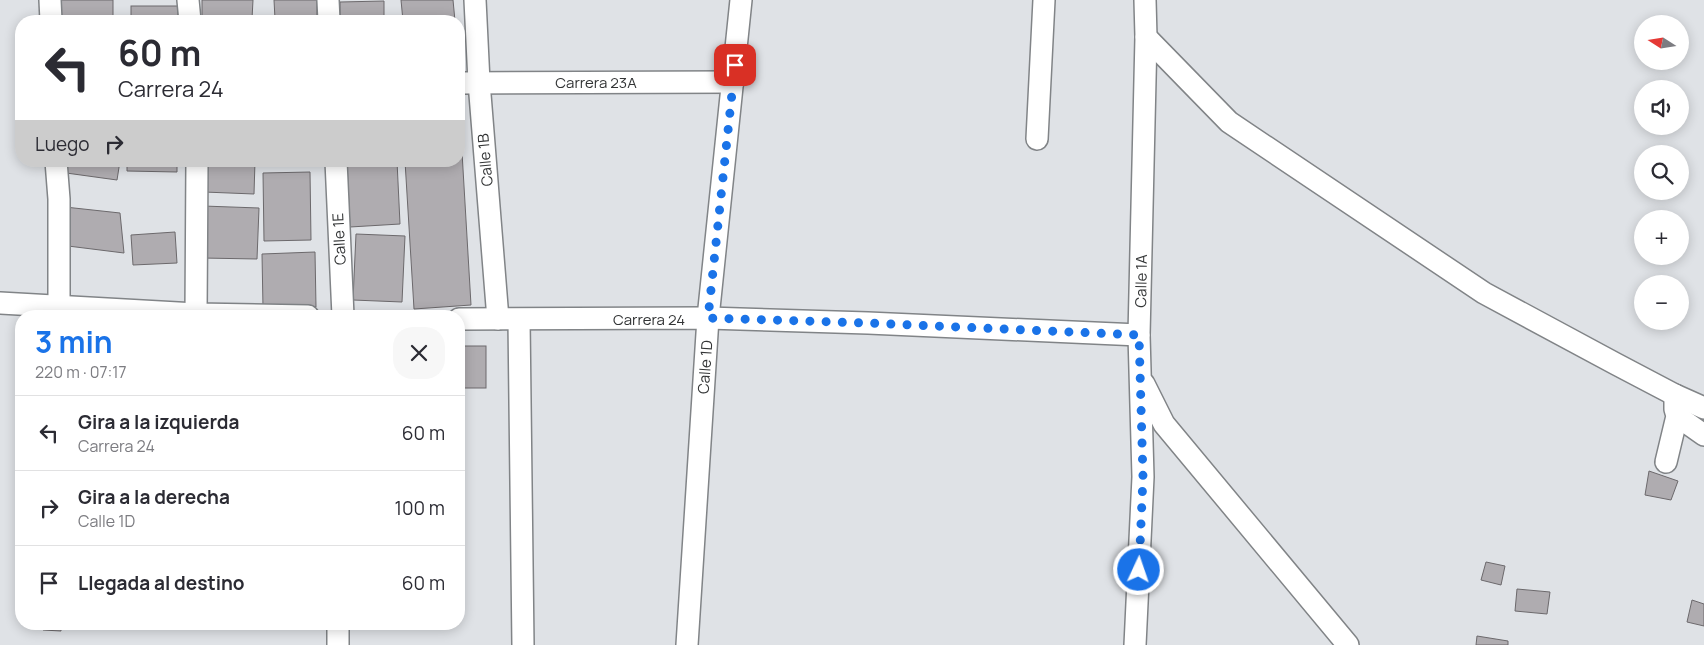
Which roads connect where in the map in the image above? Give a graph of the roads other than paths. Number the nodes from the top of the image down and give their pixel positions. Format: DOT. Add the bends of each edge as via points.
graph roads {
  1 [pos="50,0"];
  2 [pos="188,0"];
  3 [pos="328,0"];
  4 [pos="475,0"];
  5 [pos="741,0"];
  6 [pos="1044,0"];
  7 [pos="1145,0"];
  8 [pos="50,15"];
  9 [pos="189,15"];
  10 [pos="329,15"];
  11 [pos="1146,36"];
  12 [pos="733,82"];
  13 [pos="469,83"];
  14 [pos="1037,139"];
  15 [pos="56,167"];
  16 [pos="197,167"];
  17 [pos="336,167"];
  18 [pos="0,303"];
  19 [pos="59,306"];
  20 [pos="128,310"];
  21 [pos="196,310"];
  22 [pos="343,310"];
  23 [pos="708,318"];
  24 [pos="465,319"];
  25 [pos="498,319"];
  26 [pos="519,320"];
  27 [pos="1139,335"];
  28 [pos="1141,378"];
  29 [pos="1675,395"];
  30 [pos="1704,408"];
  31 [pos="1677,416"];
  32 [pos="1704,435"];
  33 [pos="1666,462"];
  34 [pos="338,630"];
  35 [pos="338,645"];
  36 [pos="523,645"];
  37 [pos="687,645"];
  38 [pos="1136,645"];
  39 [pos="1348,645"];
  1 -- 8 [label="street"];
  2 -- 9 [label="street"];
  3 -- 10 [label="street"];
  4 -- 13 [label="street, Calle 1B"];
  5 -- 12 [label="street, Calle 1D"];
  6 -- 14 [label="street"];
  7 -- 11 [label="street, Calle 1A"];
  11 -- 27 [label="street, Calle 1A"];
  11 -- 29 [label="street" via="1228,122 1484,293"];
  12 -- 13 [label="street, Carrera 23A"];
  12 -- 23 [label="street, Calle 1D"];
  13 -- 25 [label="street, Calle 1B"];
  15 -- 19 [label="street"];
  16 -- 21 [label="street"];
  17 -- 22 [label="street, Calle 1E"];
  18 -- 19 [label="street"];
  19 -- 20 [label="street"];
  23 -- 26 [label="street, Carrera 24"];
  23 -- 27 [label="street, Carrera 24"];
  23 -- 37 [label="street, Calle 1D"];
  24 -- 25 [label="street, Carrera 24"];
  25 -- 26 [label="street, Carrera 24"];
  26 -- 36 [label="street"];
  27 -- 28 [label="street, Calle 1A"];
  28 -- 38 [label="street, Calle 1A" via="1143,477"];
  28 -- 39 [label="street" via="1164,424"];
  29 -- 30 [label="street"];
  29 -- 31 [label="street"];
  31 -- 32 [label="street"];
  31 -- 33 [label="street"];
  34 -- 35 [label="street"];
}
